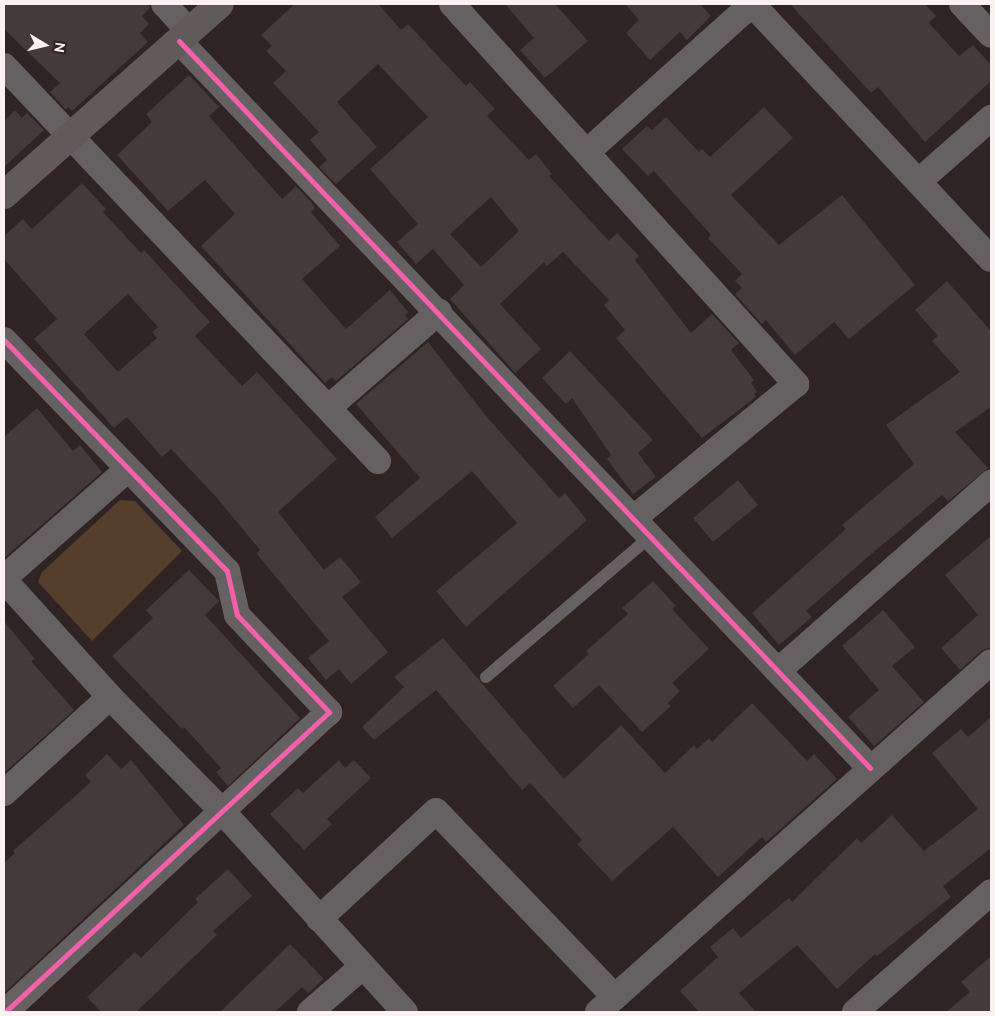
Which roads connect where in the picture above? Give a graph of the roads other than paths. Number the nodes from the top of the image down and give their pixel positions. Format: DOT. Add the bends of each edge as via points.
graph roads {
  1 [pos="164,4"];
  2 [pos="220,4"];
  3 [pos="452,4"];
  4 [pos="752,4"];
  5 [pos="962,4"];
  6 [pos="991,34"];
  7 [pos="184,36"];
  8 [pos="4,66"];
  9 [pos="991,118"];
  10 [pos="70,138"];
  11 [pos="587,152"];
  12 [pos="919,181"];
  13 [pos="4,195"];
  14 [pos="991,259"];
  15 [pos="439,312"];
  16 [pos="4,340"];
  17 [pos="328,408"];
  18 [pos="378,462"];
  19 [pos="128,470"];
  20 [pos="991,483"];
  21 [pos="644,526"];
  22 [pos="4,579"];
  23 [pos="991,662"];
  24 [pos="779,670"];
  25 [pos="486,677"];
  26 [pos="110,698"];
  27 [pos="870,768"];
  28 [pos="4,793"];
  29 [pos="222,811"];
  30 [pos="991,892"];
  31 [pos="319,919"];
  32 [pos="362,967"];
  33 [pos="606,1005"];
  34 [pos="5,1012"];
  35 [pos="310,1012"];
  36 [pos="405,1012"];
  37 [pos="855,1012"];
  1 -- 7 [label="street"];
  2 -- 7 [label="street"];
  3 -- 11 [label="street"];
  4 -- 11 [label="street"];
  4 -- 12 [label="street"];
  5 -- 6 [label="street"];
  7 -- 10 [label="street"];
  7 -- 15 [label="street"];
  8 -- 10 [label="street"];
  9 -- 12 [label="street"];
  10 -- 13 [label="street"];
  10 -- 17 [label="street"];
  11 -- 21 [label="street" via="796,384"];
  12 -- 14 [label="street"];
  15 -- 17 [label="street"];
  15 -- 21 [label="street"];
  16 -- 19 [label="street"];
  17 -- 18 [label="street"];
  19 -- 22 [label="street"];
  19 -- 29 [label="street" via="226,571 237,615 329,712"];
  20 -- 24 [label="street"];
  21 -- 24 [label="street"];
  21 -- 25 [label="lane"];
  22 -- 26 [label="street"];
  23 -- 27 [label="street"];
  24 -- 27 [label="street"];
  26 -- 28 [label="street"];
  26 -- 29 [label="street"];
  27 -- 33 [label="street"];
  29 -- 31 [label="street"];
  29 -- 34 [label="street"];
  30 -- 37 [label="street"];
  31 -- 32 [label="street"];
  31 -- 33 [label="street" via="436,811"];
  32 -- 35 [label="street"];
  32 -- 36 [label="street"];
}
